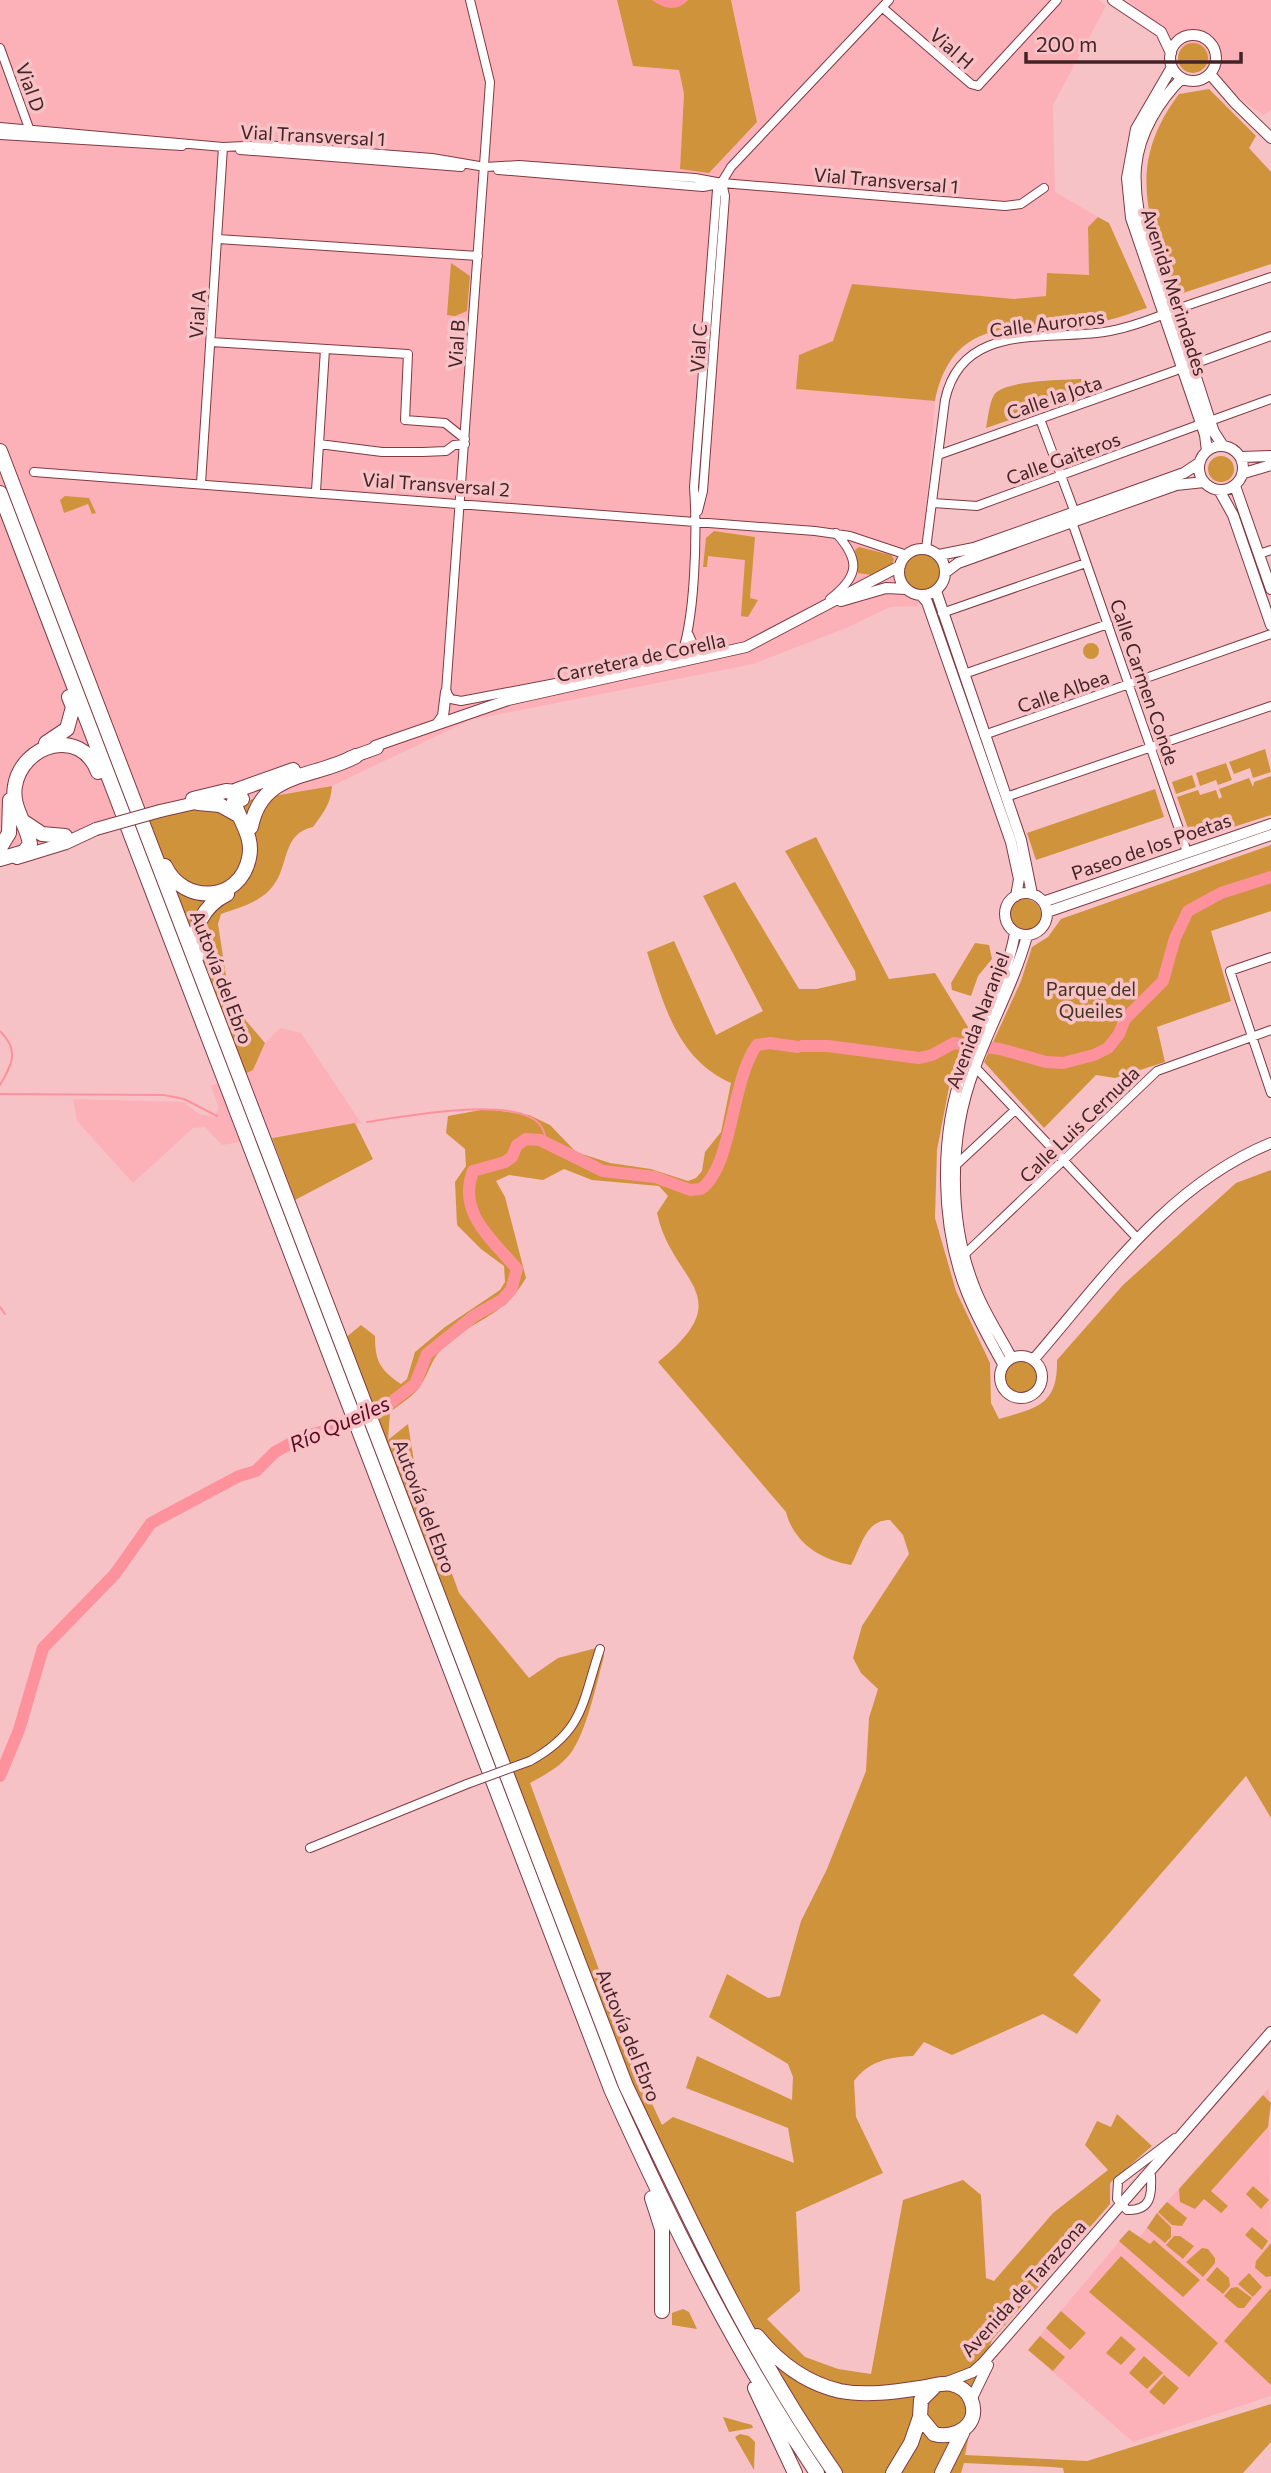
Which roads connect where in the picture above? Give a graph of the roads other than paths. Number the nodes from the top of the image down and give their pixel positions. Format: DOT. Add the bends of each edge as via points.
graph roads {
  1 [pos="470,0"];
  2 [pos="889,0"];
  3 [pos="1056,0"];
  4 [pos="1113,0"];
  5 [pos="1120,0"];
  6 [pos="883,8"];
  7 [pos="1184,36"];
  8 [pos="0,48"];
  9 [pos="1171,52"];
  10 [pos="1172,67"];
  11 [pos="1210,74"];
  12 [pos="1182,78"];
  13 [pos="0,127"];
  14 [pos="31,133"];
  15 [pos="0,135"];
  16 [pos="1271,138"];
  17 [pos="223,147"];
  18 [pos="485,167"];
  19 [pos="722,183"];
  20 [pos="1044,188"];
  21 [pos="218,239"];
  22 [pos="478,256"];
  23 [pos="1271,277"];
  24 [pos="1166,313"];
  25 [pos="1271,335"];
  26 [pos="211,342"];
  27 [pos="325,349"];
  28 [pos="1186,367"];
  29 [pos="1271,399"];
  30 [pos="1040,419"];
  31 [pos="1205,423"];
  32 [pos="465,442"];
  33 [pos="319,444"];
  34 [pos="1223,446"];
  35 [pos="1207,450"];
  36 [pos="0,451"];
  37 [pos="938,455"];
  38 [pos="1271,456"];
  39 [pos="1241,457"];
  40 [pos="1199,463"];
  41 [pos="1271,465"];
  42 [pos="34,472"];
  43 [pos="1244,472"];
  44 [pos="1061,475"];
  45 [pos="1204,482"];
  46 [pos="201,483"];
  47 [pos="1235,486"];
  48 [pos="1219,490"];
  49 [pos="316,491"];
  50 [pos="0,493"];
  51 [pos="461,502"];
  52 [pos="933,503"];
  53 [pos="0,515"];
  54 [pos="696,517"];
  55 [pos="1074,518"];
  56 [pos="836,533"];
  57 [pos="926,549"];
  58 [pos="1271,550"];
  59 [pos="1259,554"];
  60 [pos="906,555"];
  61 [pos="939,555"];
  62 [pos="1086,563"];
  63 [pos="900,566"];
  64 [pos="946,572"];
  65 [pos="906,589"];
  66 [pos="1271,589"];
  67 [pos="936,592"];
  68 [pos="921,596"];
  69 [pos="826,602"];
  70 [pos="942,614"];
  71 [pos="1108,624"];
  72 [pos="1271,625"];
  73 [pos="688,632"];
  74 [pos="1271,634"];
  75 [pos="702,657"];
  76 [pos="679,661"];
  77 [pos="631,671"];
  78 [pos="964,674"];
  79 [pos="557,682"];
  80 [pos="1129,685"];
  81 [pos="446,692"];
  82 [pos="92,694"];
  83 [pos="488,705"];
  84 [pos="1271,706"];
  85 [pos="466,713"];
  86 [pos="438,723"];
  87 [pos="984,735"];
  88 [pos="376,747"];
  89 [pos="1150,747"];
  90 [pos="356,756"];
  91 [pos="293,770"];
  92 [pos="237,792"];
  93 [pos="1006,797"];
  94 [pos="189,801"];
  95 [pos="238,815"];
  96 [pos="24,822"];
  97 [pos="1271,824"];
  98 [pos="251,827"];
  99 [pos="96,829"];
  100 [pos="1271,835"];
  101 [pos="65,836"];
  102 [pos="29,847"];
  103 [pos="0,848"];
  104 [pos="1187,852"];
  105 [pos="0,859"];
  106 [pos="1032,894"];
  107 [pos="1016,896"];
  108 [pos="1045,907"];
  109 [pos="1015,933"];
  110 [pos="1027,936"];
  111 [pos="1271,957"];
  112 [pos="191,992"];
  113 [pos="1271,1030"];
  114 [pos="984,1031"];
  115 [pos="1251,1037"];
  116 [pos="969,1068"];
  117 [pos="1271,1093"];
  118 [pos="1015,1110"];
  119 [pos="264,1140"];
  120 [pos="1271,1145"];
  121 [pos="1064,1161"];
  122 [pos="956,1165"];
  123 [pos="1137,1238"];
  124 [pos="965,1254"];
  125 [pos="1007,1361"];
  126 [pos="1037,1362"];
  127 [pos="352,1390"];
  128 [pos="374,1447"];
  129 [pos="600,1649"];
  130 [pos="310,1848"];
  131 [pos="1271,2032"];
  132 [pos="1271,2040"];
  133 [pos="611,2089"];
  134 [pos="1186,2130"];
  135 [pos="661,2155"];
  136 [pos="1151,2176"];
  137 [pos="1122,2206"];
  138 [pos="708,2291"];
  139 [pos="662,2311"];
  140 [pos="939,2385"];
  141 [pos="755,2387"];
  142 [pos="971,2400"];
  143 [pos="920,2417"];
  144 [pos="963,2431"];
  145 [pos="943,2437"];
  146 [pos="895,2470"];
  147 [pos="795,2473"];
  148 [pos="806,2473"];
  149 [pos="817,2473"];
  150 [pos="835,2473"];
  151 [pos="942,2473"];
  1 -- 18 [label="street, Vial B" via="490,82"];
  2 -- 6 [label="street"];
  3 -- 6 [label="street, Vial H" via="978,86"];
  4 -- 9 [label="main road" via="1161,32"];
  5 -- 7 [label="main road"];
  6 -- 19 [label="street"];
  7 -- 9 [label="main road"];
  7 -- 11 [label="main road" via="1199,35 1212,44 1216,59"];
  8 -- 14 [label="street, Vial D"];
  9 -- 10 [label="main road"];
  10 -- 12 [label="main road"];
  10 -- 24 [label="main road, Avenida Merindades" via="1136,129 1127,178 1131,218"];
  11 -- 12 [label="main road" via="1198,80"];
  11 -- 16 [label="main road"];
  12 -- 24 [label="main road, Avenida Merindades" via="1166,94 1144,133 1136,166 1139,205"];
  13 -- 14 [label="street, Vial Transversal 1"];
  14 -- 15 [label="street, Vial Transversal 1"];
  14 -- 17 [label="street, Vial Transversal 1"];
  17 -- 18 [label="street, Vial Transversal 1" via="265,145 432,158"];
  17 -- 21 [label="street, Vial A"];
  18 -- 19 [label="street, Vial Transversal 1" via="532,166"];
  18 -- 22 [label="street, Vial B"];
  19 -- 20 [label="street, Vial Transversal 1" via="1005,206 1021,204"];
  19 -- 54 [label="street, Vial C" via="725,196 703,491"];
  21 -- 22 [label="street"];
  21 -- 26 [label="street, Vial A"];
  22 -- 32 [label="street, Vial B"];
  23 -- 24 [label="street, Calle Auroros"];
  24 -- 28 [label="main road, Avenida Merindades"];
  24 -- 37 [label="street, Calle Auroros" via="1106,332 1000,341 982,348 958,368 948,387"];
  25 -- 28 [label="street, Calle la Jota"];
  26 -- 27 [label="street"];
  26 -- 46 [label="street, Vial A"];
  27 -- 32 [label="street" via="408,354 405,420 445,423"];
  27 -- 33 [label="street"];
  28 -- 30 [label="street, Calle la Jota"];
  28 -- 31 [label="main road, Avenida Merindades"];
  29 -- 31 [label="street, Calle Gaiteros"];
  30 -- 37 [label="street, Calle la Jota"];
  30 -- 44 [label="street, Calle Carmen Conde"];
  31 -- 34 [label="main road, Avenida Merindades"];
  31 -- 35 [label="main road, Avenida Merindades"];
  31 -- 44 [label="street, Calle Gaiteros"];
  32 -- 33 [label="street, Vial Transversal 2" via="446,451 423,452"];
  32 -- 51 [label="street, Vial B"];
  33 -- 49 [label="street"];
  34 -- 35 [label="main road"];
  34 -- 39 [label="main road"];
  35 -- 40 [label="main road"];
  36 -- 82 [label="highway, Autovía del Ebro"];
  37 -- 52 [label="street, Calle Auroros"];
  38 -- 39 [label="main road"];
  39 -- 43 [label="main road"];
  40 -- 45 [label="main road"];
  40 -- 55 [label="main road"];
  41 -- 43 [label="main road"];
  42 -- 46 [label="street, Vial Transversal 2"];
  43 -- 47 [label="main road"];
  44 -- 52 [label="street, Calle Gaiteros" via="971,508"];
  44 -- 55 [label="street, Calle Carmen Conde"];
  45 -- 48 [label="main road"];
  45 -- 55 [label="main road" via="1183,482"];
  46 -- 49 [label="street, Vial Transversal 2"];
  47 -- 48 [label="main road"];
  47 -- 59 [label="main road"];
  48 -- 72 [label="main road" via="1233,515"];
  49 -- 51 [label="street, Vial Transversal 2"];
  50 -- 112 [label="highway, Autovía del Ebro"];
  51 -- 54 [label="street, Vial Transversal 2"];
  51 -- 81 [label="street, Vial B"];
  52 -- 57 [label="street, Calle Auroros"];
  53 -- 103 [label="highway" via="73,707 67,729 21,759 12,775 9,833"];
  54 -- 56 [label="street, Vial Transversal 2"];
  54 -- 73 [label="street, Vial C"];
  55 -- 61 [label="main road"];
  55 -- 62 [label="street, Calle Carmen Conde"];
  55 -- 64 [label="main road"];
  56 -- 60 [label="street, Vial Transversal 2"];
  56 -- 69 [label="street" via="848,549 853,570 849,583"];
  57 -- 60 [label="main road"];
  57 -- 61 [label="main road"];
  58 -- 59 [label="street"];
  59 -- 66 [label="main road"];
  60 -- 63 [label="main road"];
  61 -- 64 [label="main road"];
  62 -- 70 [label="street"];
  62 -- 71 [label="street, Calle Carmen Conde"];
  63 -- 65 [label="main road" via="900,580"];
  63 -- 69 [label="main road, Carretera de Corella"];
  64 -- 67 [label="main road"];
  65 -- 68 [label="main road"];
  65 -- 88 [label="main road, Carretera de Corella" via="886,588 842,601 754,650 520,702"];
  67 -- 68 [label="main road"];
  67 -- 70 [label="main road"];
  68 -- 107 [label="main road" via="927,602 1011,842 1019,879"];
  69 -- 75 [label="main road, Carretera de Corella" via="746,647"];
  70 -- 78 [label="main road"];
  71 -- 78 [label="street"];
  71 -- 80 [label="street, Calle Carmen Conde"];
  73 -- 75 [label="street"];
  73 -- 76 [label="street, Vial C"];
  74 -- 80 [label="street, Calle Albea"];
  75 -- 76 [label="main road, Carretera de Corella"];
  76 -- 77 [label="main road, Carretera de Corella"];
  77 -- 79 [label="street, Carretera de Corella"];
  77 -- 83 [label="main road, Carretera de Corella"];
  78 -- 87 [label="main road"];
  79 -- 81 [label="street, Carretera de Corella" via="461,701"];
  79 -- 83 [label="main road"];
  80 -- 87 [label="street, Calle Albea"];
  80 -- 89 [label="street, Calle Carmen Conde"];
  81 -- 85 [label="main road" via="454,710"];
  81 -- 86 [label="main road"];
  82 -- 95 [label="highway" via="116,738 176,883 189,892 208,895 238,880 247,866 250,839"];
  82 -- 119 [label="highway, Autovía del Ebro"];
  83 -- 85 [label="main road, Carretera de Corella"];
  84 -- 89 [label="street"];
  85 -- 86 [label="main road, Carretera de Corella"];
  86 -- 88 [label="main road, Carretera de Corella"];
  87 -- 93 [label="main road"];
  88 -- 90 [label="main road"];
  88 -- 91 [label="main road"];
  89 -- 93 [label="street"];
  89 -- 104 [label="street, Calle Carmen Conde"];
  90 -- 92 [label="main road"];
  90 -- 98 [label="highway" via="274,786 259,802"];
  91 -- 92 [label="highway" via="241,786"];
  91 -- 94 [label="main road"];
  92 -- 94 [label="highway"];
  92 -- 95 [label="highway"];
  92 -- 98 [label="highway"];
  93 -- 106 [label="main road"];
  94 -- 95 [label="highway" via="220,805"];
  94 -- 99 [label="main road, bridge"];
  96 -- 101 [label="highway" via="42,834"];
  96 -- 102 [label="highway"];
  96 -- 112 [label="highway" via="15,802 15,787 27,761 58,745 85,751 94,762 158,923"];
  97 -- 104 [label="main road, Paseo de los Poetas"];
  98 -- 119 [label="highway" via="253,866 238,886 204,911 196,946 257,1105"];
  99 -- 101 [label="main road"];
  99 -- 105 [label="main road" via="66,843"];
  100 -- 108 [label="main road, Paseo de los Poetas"];
  101 -- 102 [label="main road"];
  102 -- 105 [label="highway"];
  104 -- 108 [label="main road, Paseo de los Poetas"];
  106 -- 107 [label="main road"];
  106 -- 108 [label="main road"];
  107 -- 109 [label="main road" via="1004,916"];
  108 -- 110 [label="main road" via="1044,925"];
  109 -- 110 [label="main road"];
  109 -- 114 [label="main road, Avenida Naranjel"];
  110 -- 114 [label="main road, Avenida Naranjel" via="1019,965"];
  111 -- 115 [label="street" via="1230,971"];
  112 -- 127 [label="highway, Autovía del Ebro"];
  113 -- 115 [label="street, Calle Luis Cernuda"];
  114 -- 116 [label="main road, Avenida Naranjel"];
  115 -- 117 [label="street"];
  115 -- 121 [label="street, Calle Luis Cernuda" via="1157,1071"];
  116 -- 118 [label="street"];
  116 -- 122 [label="main road, Avenida Naranjel"];
  116 -- 125 [label="main road, Avenida Naranjel" via="947,1156 948,1206 966,1291"];
  118 -- 121 [label="street"];
  118 -- 122 [label="street"];
  119 -- 127 [label="highway, Autovía del Ebro"];
  120 -- 123 [label="main road" via="1203,1181"];
  120 -- 126 [label="main road" via="1205,1184 1170,1212"];
  121 -- 123 [label="street"];
  121 -- 124 [label="street, Calle Luis Cernuda"];
  122 -- 124 [label="main road, Avenida Naranjel"];
  123 -- 126 [label="main road"];
  124 -- 125 [label="main road, Avenida Naranjel"];
  125 -- 126 [label="main road" via="1027,1356"];
  125 -- 126 [label="main road" via="999,1374 1000,1384 1006,1393 1025,1398 1040,1387 1043,1378"];
  127 -- 128 [label="highway, Autovía del Ebro"];
  128 -- 133 [label="highway, Autovía del Ebro"];
  128 -- 135 [label="highway, Autovía del Ebro" via="626,2086"];
  129 -- 130 [label="street, bridge" via="576,1721 566,1736 530,1760"];
  131 -- 134 [label="main road, Avenida de Tarazona"];
  132 -- 136 [label="main road, Avenida de Tarazona"];
  133 -- 138 [label="highway, Autovía del Ebro"];
  133 -- 139 [label="highway" via="662,2229"];
  134 -- 137 [label="main road, Avenida de Tarazona"];
  134 -- 137 [label="street, Avenida de Tarazona" via="1118,2180"];
  135 -- 140 [label="highway" via="757,2335 793,2372 841,2391 872,2393"];
  135 -- 150 [label="highway, Autovía del Ebro" via="719,2281"];
  136 -- 137 [label="main road, Avenida de Tarazona"];
  136 -- 137 [label="street, Avenida de Tarazona" via="1147,2204 1134,2211"];
  137 -- 140 [label="main road, Avenida de Tarazona" via="983,2363 973,2372"];
  137 -- 142 [label="main road, Avenida de Tarazona" via="986,2367"];
  138 -- 141 [label="highway" via="723,2332"];
  138 -- 149 [label="highway, Autovía del Ebro"];
  140 -- 142 [label="highway" via="962,2388"];
  140 -- 143 [label="highway" via="921,2400"];
  141 -- 147 [label="highway"];
  141 -- 148 [label="highway"];
  142 -- 144 [label="highway" via="973,2414"];
  143 -- 145 [label="highway" via="927,2429"];
  143 -- 146 [label="highway"];
  144 -- 145 [label="highway"];
  144 -- 151 [label="highway"];
  145 -- 146 [label="highway" via="921,2446"];
}
